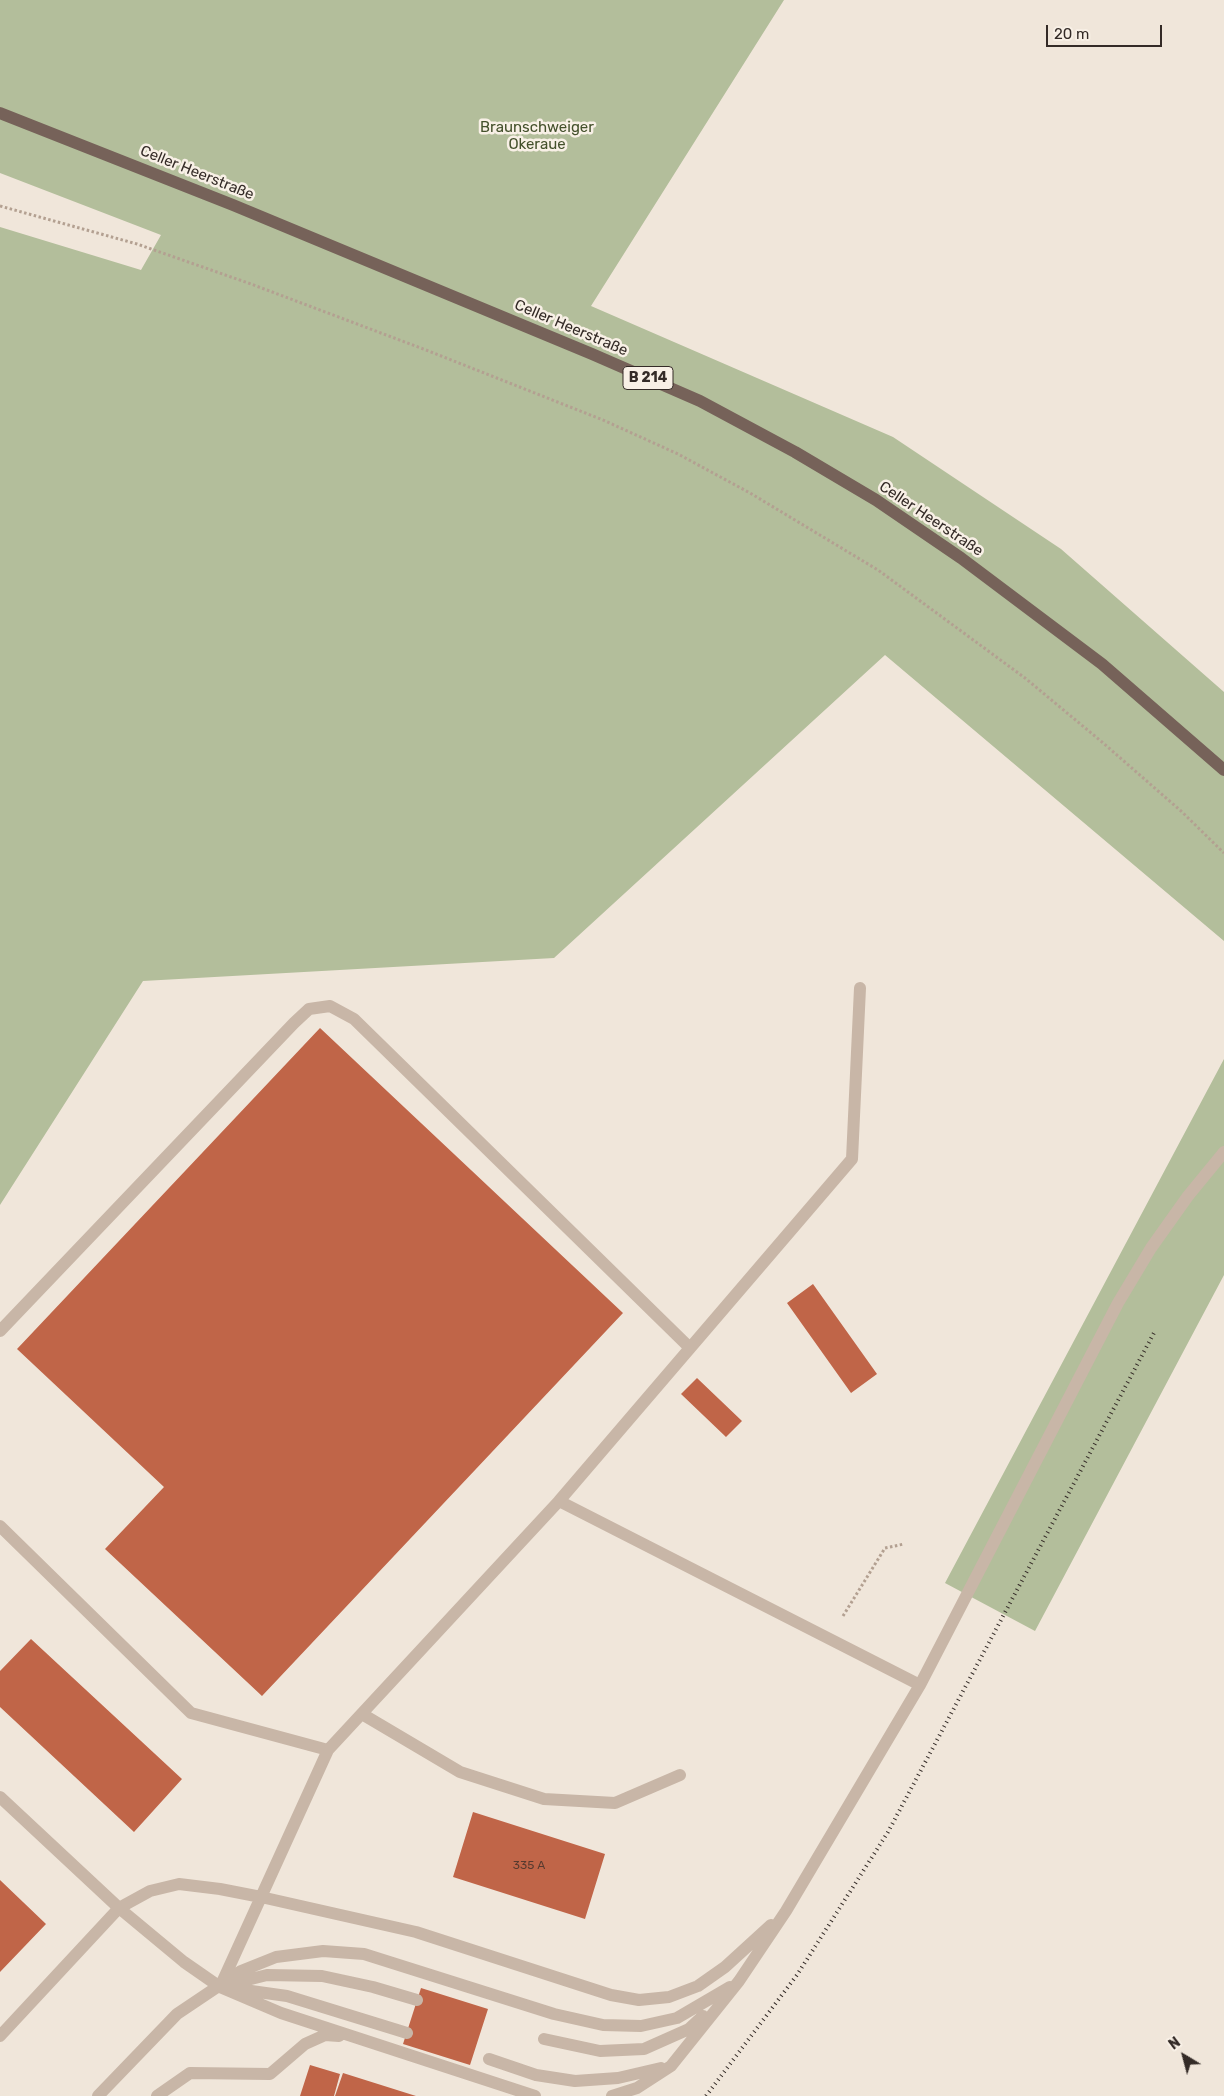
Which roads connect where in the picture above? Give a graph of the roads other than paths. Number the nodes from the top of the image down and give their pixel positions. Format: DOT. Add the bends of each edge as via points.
graph roads {
  1 [pos="0,113"];
  2 [pos="1224,770"];
  3 [pos="860,988"];
  4 [pos="1224,1152"];
  5 [pos="0,1331"];
  6 [pos="690,1348"];
  7 [pos="559,1501"];
  8 [pos="0,1526"];
  9 [pos="920,1685"];
  10 [pos="362,1714"];
  11 [pos="328,1750"];
  12 [pos="680,1775"];
  13 [pos="0,1797"];
  14 [pos="261,1897"];
  15 [pos="119,1908"];
  16 [pos="786,1911"];
  17 [pos="739,1981"];
  18 [pos="220,1987"];
  19 [pos="417,2000"];
  20 [pos="407,2033"];
  21 [pos="0,2036"];
  22 [pos="357,2038"];
  23 [pos="544,2039"];
  24 [pos="489,2060"];
  25 [pos="671,2066"];
  26 [pos="98,2096"];
  27 [pos="157,2096"];
  28 [pos="535,2096"];
  29 [pos="612,2096"];
  1 -- 2 [label="main road, Celler Heerstraße / B 214" via="234,205 592,354 700,401 796,452 876,500 961,558 1102,664"];
  3 -- 6 [label="lane" via="852,1159"];
  4 -- 9 [label="lane" via="1156,1241 1118,1303"];
  5 -- 6 [label="lane" via="294,1023 309,1010 330,1006 354,1019"];
  6 -- 7 [label="lane"];
  7 -- 9 [label="lane"];
  7 -- 10 [label="lane"];
  8 -- 11 [label="lane" via="191,1713"];
  9 -- 16 [label="lane"];
  10 -- 11 [label="lane"];
  10 -- 12 [label="lane" via="460,1772 544,1799 615,1803"];
  11 -- 14 [label="lane"];
  13 -- 15 [label="lane"];
  14 -- 15 [label="lane" via="179,1884 150,1891"];
  14 -- 16 [label="lane" via="416,1932 611,1996 639,2000 669,1997 698,1986 725,1967"];
  14 -- 18 [label="lane"];
  15 -- 18 [label="lane"];
  15 -- 21 [label="lane"];
  16 -- 17 [label="lane"];
  17 -- 18 [label="lane" via="677,2018 641,2026 603,2025 554,2014 364,1954 323,1951 276,1958 241,1971"];
  17 -- 23 [label="lane" via="689,2029 644,2049 600,2051"];
  17 -- 25 [label="lane"];
  18 -- 19 [label="lane" via="267,1975 322,1976"];
  18 -- 20 [label="lane" via="287,1996"];
  18 -- 22 [label="lane" via="280,2013"];
  18 -- 26 [label="lane" via="177,2014"];
  22 -- 27 [label="lane" via="325,2035 304,2044 270,2074 190,2073"];
  22 -- 28 [label="lane"];
  24 -- 25 [label="lane" via="536,2075 576,2081 618,2078"];
  25 -- 29 [label="lane" via="638,2088"];
}
